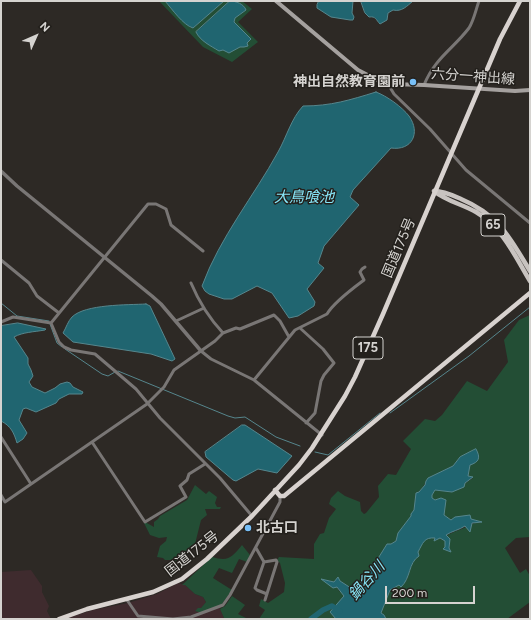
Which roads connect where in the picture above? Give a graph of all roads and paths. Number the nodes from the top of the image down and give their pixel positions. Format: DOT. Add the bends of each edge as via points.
graph roads {
  1 [pos="276,1"];
  2 [pos="479,1"];
  3 [pos="520,1"];
  4 [pos="390,84"];
  5 [pos="424,85"];
  6 [pos="479,88"];
  7 [pos="530,90"];
  8 [pos="451,154"];
  9 [pos="1,171"];
  10 [pos="434,191"];
  11 [pos="530,223"];
  12 [pos="203,251"];
  13 [pos="104,257"];
  14 [pos="1,260"];
  15 [pos="365,267"];
  16 [pos="530,271"];
  17 [pos="530,281"];
  18 [pos="191,283"];
  19 [pos="530,293"];
  20 [pos="204,308"];
  21 [pos="59,313"];
  22 [pos="176,321"];
  23 [pos="1,322"];
  24 [pos="52,323"];
  25 [pos="300,328"];
  26 [pos="223,333"];
  27 [pos="289,337"];
  28 [pos="201,351"];
  29 [pos="254,380"];
  30 [pos="147,404"];
  31 [pos="306,423"];
  32 [pos="322,435"];
  33 [pos="1,437"];
  34 [pos="92,442"];
  35 [pos="205,464"];
  36 [pos="31,484"];
  37 [pos="275,490"];
  38 [pos="1,495"];
  39 [pos="280,496"];
  40 [pos="252,516"];
  41 [pos="256,548"];
  42 [pos="264,562"];
  43 [pos="267,594"];
  44 [pos="127,600"];
  45 [pos="265,600"];
  46 [pos="59,619"];
  1 -- 4 [label="main road, 六分一神出線" via="358,70"];
  2 -- 5 [label="street" via="469,27 441,56"];
  3 -- 6 [label="highway, 国道175号 / 175"];
  4 -- 5 [label="main road, 六分一神出線"];
  4 -- 8 [label="street" via="394,94"];
  5 -- 6 [label="main road, 六分一神出線"];
  6 -- 7 [label="main road, 六分一神出線"];
  6 -- 8 [label="highway, 国道175号 / 175"];
  8 -- 10 [label="highway, 国道175号 / 175"];
  8 -- 11 [label="street" via="466,170"];
  9 -- 13 [label="street"];
  10 -- 16 [label="main road, 65" via="443,191 472,203 491,216 504,230"];
  10 -- 17 [label="main road, 65" via="441,197 477,212 493,225 507,242"];
  10 -- 32 [label="highway, 国道175号 / 175" via="355,377"];
  12 -- 13 [label="street" via="173,228 166,209 156,204 148,204"];
  13 -- 21 [label="street"];
  13 -- 22 [label="street" via="157,300"];
  14 -- 21 [label="street" via="29,283 37,296"];
  15 -- 25 [label="street" via="360,272 364,280 342,297 327,314"];
  18 -- 20 [label="street" via="197,299"];
  19 -- 39 [label="highway" via="284,496"];
  20 -- 22 [label="street"];
  20 -- 26 [label="street"];
  21 -- 24 [label="street"];
  22 -- 28 [label="street"];
  23 -- 24 [label="street" via="13,318"];
  24 -- 30 [label="street" via="59,342 64,347 95,354 136,389"];
  25 -- 27 [label="street"];
  25 -- 31 [label="street" via="334,363 321,381 315,413"];
  26 -- 27 [label="street" via="274,315"];
  26 -- 28 [label="street"];
  27 -- 29 [label="street"];
  28 -- 29 [label="street"];
  28 -- 30 [label="street" via="174,370 164,387"];
  29 -- 31 [label="street"];
  30 -- 34 [label="street"];
  30 -- 35 [label="street"];
  31 -- 32 [label="street"];
  32 -- 37 [label="highway, 国道175号 / 175" via="299,465"];
  33 -- 36 [label="street"];
  34 -- 35 [label="street" via="145,522 186,497 180,486 189,474"];
  34 -- 36 [label="street"];
  35 -- 40 [label="street"];
  36 -- 38 [label="street" via="5,502"];
  37 -- 39 [label="highway"];
  37 -- 40 [label="highway, 国道175号 / 175"];
  39 -- 41 [label="street" via="280,502"];
  40 -- 44 [label="highway, 国道175号 / 175" via="182,579 162,590"];
  41 -- 42 [label="street"];
  41 -- 44 [label="street" via="226,602 219,607 191,617 138,616"];
  42 -- 43 [label="street" via="255,588"];
  42 -- 43 [label="street" via="277,562"];
  43 -- 45 [label="street"];
  44 -- 46 [label="highway, 国道175号 / 175" via="87,609"];
}
